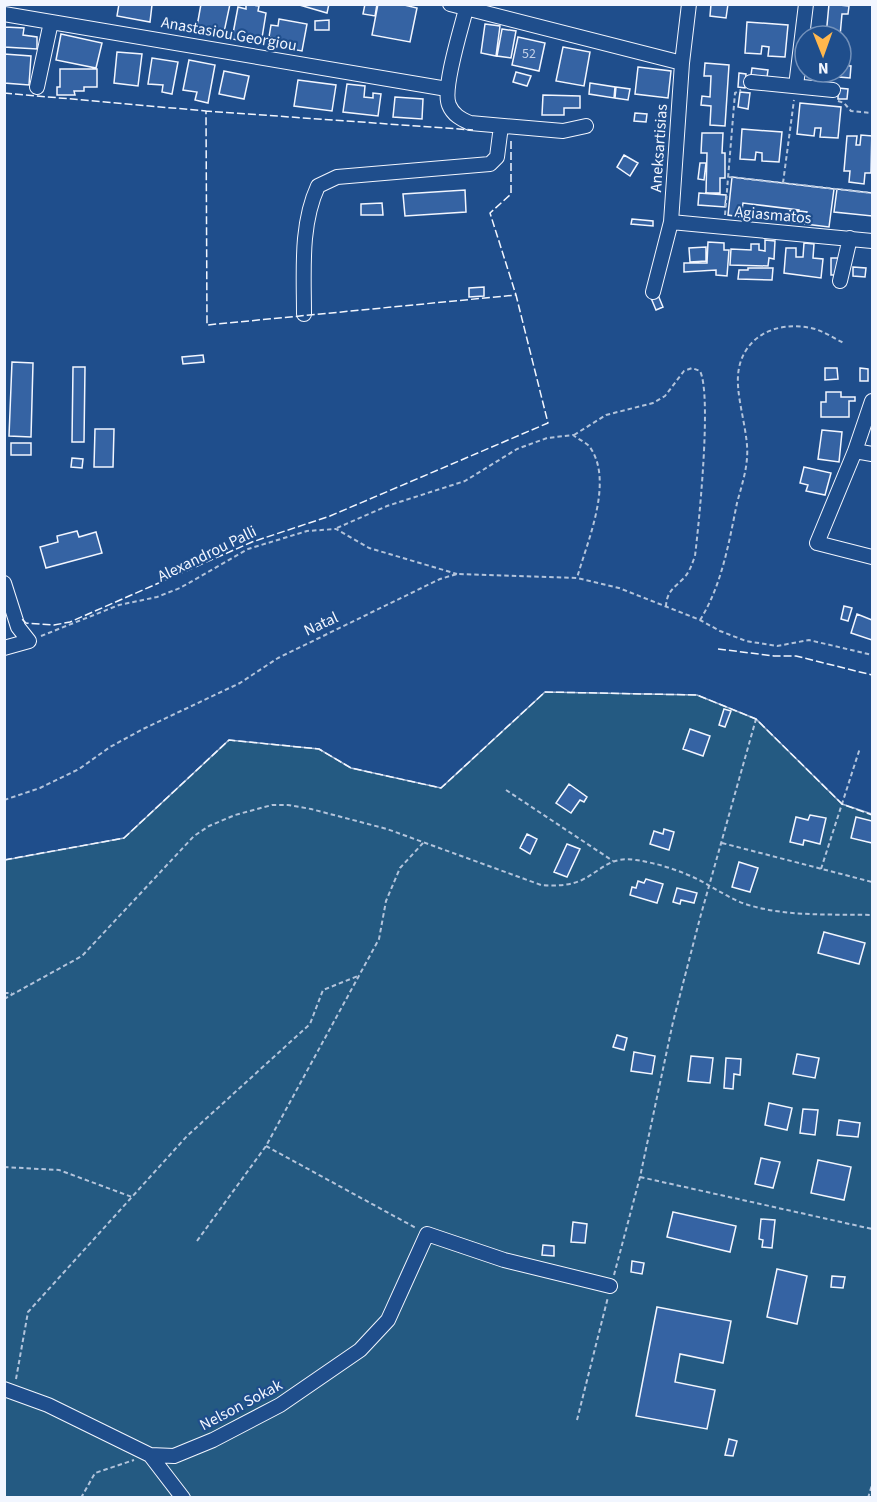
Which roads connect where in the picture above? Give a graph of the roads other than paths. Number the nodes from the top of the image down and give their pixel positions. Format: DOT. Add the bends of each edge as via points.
graph roads {
  1 [pos="450,4"];
  2 [pos="689,4"];
  3 [pos="806,4"];
  4 [pos="466,9"];
  5 [pos="4,14"];
  6 [pos="51,22"];
  7 [pos="682,63"];
  8 [pos="751,82"];
  9 [pos="796,86"];
  10 [pos="37,87"];
  11 [pos="447,88"];
  12 [pos="833,90"];
  13 [pos="501,126"];
  14 [pos="586,126"];
  15 [pos="671,222"];
  16 [pos="850,238"];
  17 [pos="873,241"];
  18 [pos="840,281"];
  19 [pos="653,291"];
  20 [pos="304,314"];
  21 [pos="873,401"];
  22 [pos="855,451"];
  23 [pos="873,454"];
  24 [pos="873,557"];
  25 [pos="4,583"];
  26 [pos="4,648"];
  27 [pos="610,1286"];
  28 [pos="9,1391"];
  29 [pos="150,1455"];
  30 [pos="183,1497"];
  1 -- 4 [label="street"];
  2 -- 7 [label="street, Aneksartisias"];
  3 -- 9 [label="street"];
  4 -- 7 [label="street"];
  4 -- 11 [label="street"];
  5 -- 6 [label="street, Anastasiou Georgiou"];
  6 -- 10 [label="street"];
  6 -- 11 [label="street, Anastasiou Georgiou"];
  7 -- 15 [label="street, Aneksartisias"];
  8 -- 9 [label="street"];
  9 -- 12 [label="street"];
  11 -- 13 [label="street" via="448,104 456,116 470,123"];
  13 -- 14 [label="street" via="563,131"];
  13 -- 20 [label="street" via="497,157 490,164 337,177 318,186 310,203 304,239"];
  15 -- 16 [label="street, Agiasmatos"];
  15 -- 19 [label="street, Aneksartisias"];
  16 -- 17 [label="street, Agiasmatos"];
  16 -- 18 [label="street"];
  21 -- 22 [label="street"];
  22 -- 23 [label="street"];
  22 -- 24 [label="street" via="817,543"];
  25 -- 26 [label="street" via="18,627 29,640"];
  27 -- 29 [label="street, Nelson Sokak" via="504,1260 427,1234 388,1320 360,1350 280,1405 213,1440 174,1456"];
  28 -- 29 [label="street, Nelson Sokak" via="48,1404"];
  29 -- 30 [label="street"];
}
